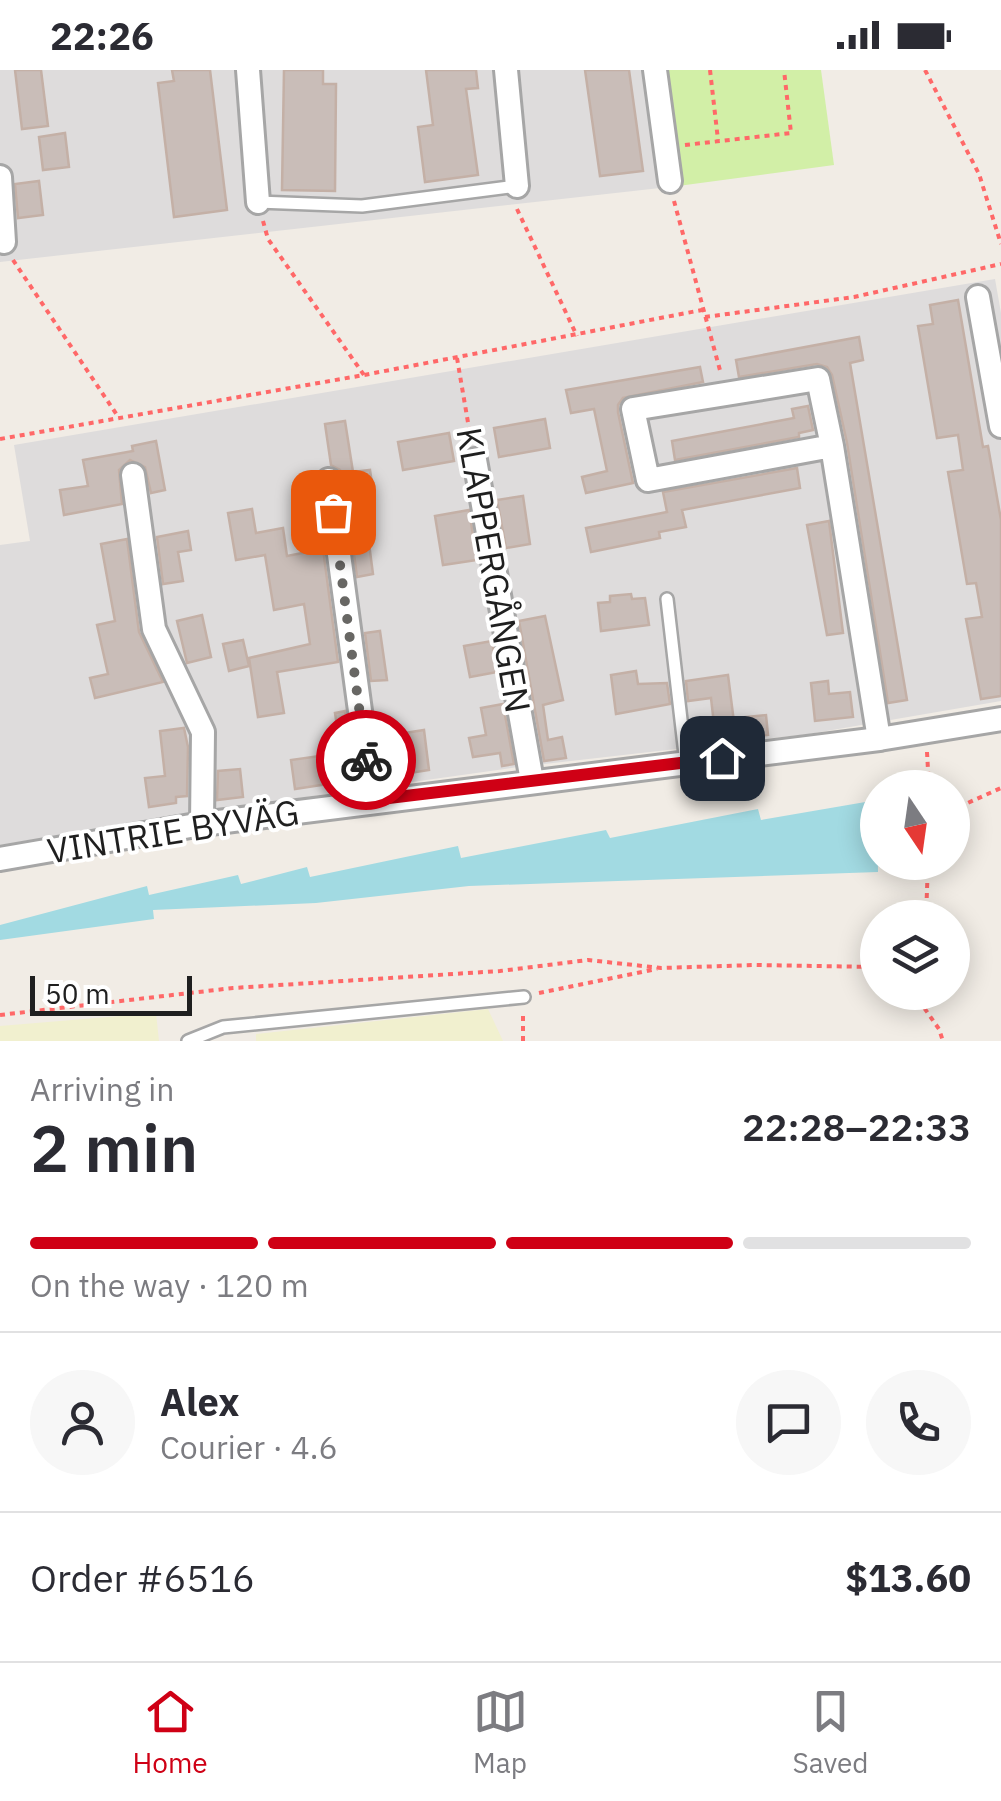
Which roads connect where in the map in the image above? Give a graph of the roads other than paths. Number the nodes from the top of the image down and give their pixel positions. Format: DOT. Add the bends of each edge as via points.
graph roads {
  1 [pos="248,70"];
  2 [pos="506,70"];
  3 [pos="655,70"];
  4 [pos="0,177"];
  5 [pos="670,182"];
  6 [pos="512,187"];
  7 [pos="258,202"];
  8 [pos="4,242"];
  9 [pos="978,297"];
  10 [pos="1001,426"];
  11 [pos="832,446"];
  12 [pos="475,460"];
  13 [pos="133,475"];
  14 [pos="330,480"];
  15 [pos="667,599"];
  16 [pos="1001,720"];
  17 [pos="879,739"];
  18 [pos="686,763"];
  19 [pos="532,781"];
  20 [pos="372,800"];
  21 [pos="202,824"];
  22 [pos="0,859"];
  23 [pos="524,996"];
  24 [pos="188,1041"];
  1 -- 7 [label="street"];
  2 -- 6 [label="street"];
  3 -- 5 [label="street"];
  4 -- 8 [label="street"];
  6 -- 7 [label="lane" via="362,206"];
  9 -- 10 [label="street"];
  11 -- 11 [label="street" via="818,379 633,409 648,480"];
  11 -- 17 [label="street"];
  12 -- 19 [label="street, KLAPPERGÅNGEN"];
  13 -- 21 [label="street" via="154,629 203,732"];
  14 -- 20 [label="street"];
  15 -- 18 [label="lane"];
  16 -- 17 [label="street, VINTRIE BYVÄG"];
  17 -- 18 [label="street, VINTRIE BYVÄG"];
  18 -- 19 [label="street, VINTRIE BYVÄG"];
  19 -- 20 [label="street, VINTRIE BYVÄG"];
  20 -- 21 [label="street, VINTRIE BYVÄG"];
  21 -- 22 [label="street, VINTRIE BYVÄG"];
  23 -- 24 [label="lane" via="223,1027"];
}
